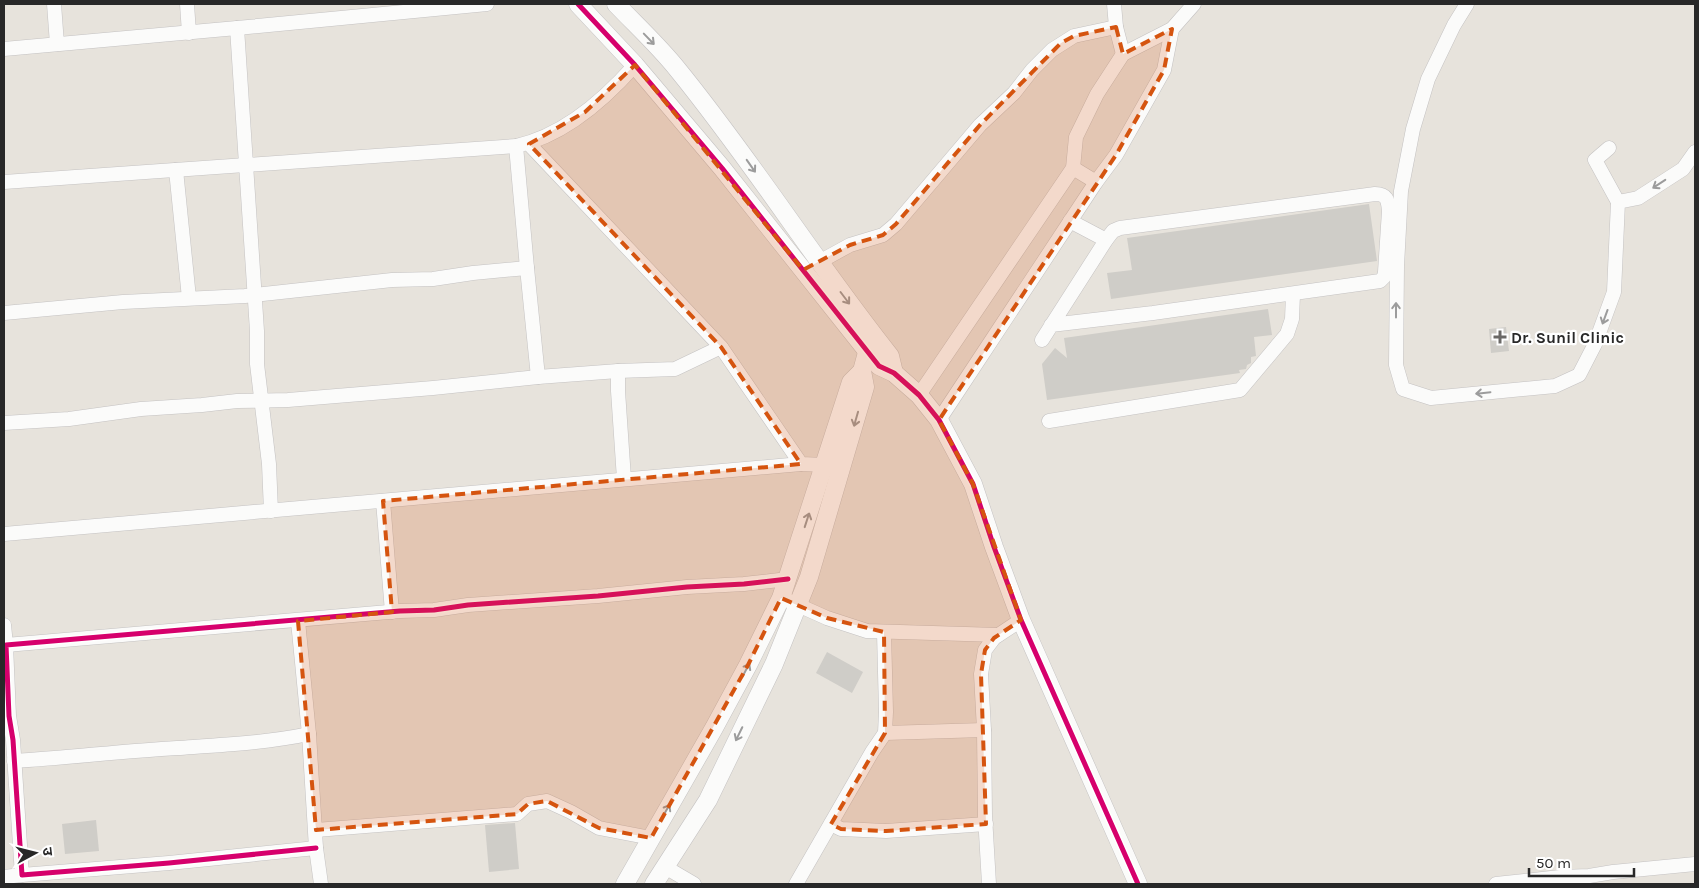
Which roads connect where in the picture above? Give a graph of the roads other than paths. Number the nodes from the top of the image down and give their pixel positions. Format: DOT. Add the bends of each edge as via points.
graph roads {
  1 [pos="54,4"];
  2 [pos="187,4"];
  3 [pos="487,4"];
  4 [pos="578,4"];
  5 [pos="616,4"];
  6 [pos="1114,4"];
  7 [pos="1194,4"];
  8 [pos="1467,4"];
  9 [pos="1116,27"];
  10 [pos="237,28"];
  11 [pos="1172,29"];
  12 [pos="188,33"];
  13 [pos="57,44"];
  14 [pos="4,49"];
  15 [pos="1123,54"];
  16 [pos="635,65"];
  17 [pos="523,145"];
  18 [pos="1610,148"];
  19 [pos="1695,152"];
  20 [pos="247,165"];
  21 [pos="1073,168"];
  22 [pos="176,170"];
  23 [pos="4,182"];
  24 [pos="1096,182"];
  25 [pos="1618,202"];
  26 [pos="1070,221"];
  27 [pos="1106,240"];
  28 [pos="818,262"];
  29 [pos="526,268"];
  30 [pos="1293,294"];
  31 [pos="254,295"];
  32 [pos="189,298"];
  33 [pos="4,313"];
  34 [pos="1051,325"];
  35 [pos="1042,340"];
  36 [pos="870,342"];
  37 [pos="721,347"];
  38 [pos="618,371"];
  39 [pos="862,372"];
  40 [pos="538,377"];
  41 [pos="919,395"];
  42 [pos="262,400"];
  43 [pos="939,420"];
  44 [pos="1049,420"];
  45 [pos="4,423"];
  46 [pos="801,464"];
  47 [pos="825,465"];
  48 [pos="624,480"];
  49 [pos="383,501"];
  50 [pos="271,511"];
  51 [pos="4,534"];
  52 [pos="788,579"];
  53 [pos="781,598"];
  54 [pos="798,605"];
  55 [pos="392,612"];
  56 [pos="1022,620"];
  57 [pos="298,621"];
  58 [pos="4,625"];
  59 [pos="884,632"];
  60 [pos="998,635"];
  61 [pos="5,645"];
  62 [pos="984,730"];
  63 [pos="885,733"];
  64 [pos="309,734"];
  65 [pos="14,761"];
  66 [pos="831,824"];
  67 [pos="986,824"];
  68 [pos="316,830"];
  69 [pos="650,838"];
  70 [pos="316,848"];
  71 [pos="1695,864"];
  72 [pos="665,867"];
  73 [pos="22,875"];
  74 [pos="4,877"];
  75 [pos="1539,882"];
  76 [pos="321,884"];
  77 [pos="625,884"];
  78 [pos="654,884"];
  79 [pos="694,884"];
  80 [pos="796,884"];
  81 [pos="989,884"];
  82 [pos="1138,884"];
  83 [pos="1496,884"];
  1 -- 13 [label="street"];
  2 -- 12 [label="street"];
  3 -- 10 [label="street"];
  4 -- 16 [label="street"];
  5 -- 28 [label="street, one-way" via="677,68"];
  6 -- 9 [label="street"];
  7 -- 11 [label="street"];
  25 -- 8 [label="street, one-way" via="1614,292 1595,344 1579,375 1555,386 1431,398 1403,389 1396,365 1401,191 1413,129 1428,79"];
  9 -- 15 [label="street"];
  9 -- 28 [label="street" via="1074,36 1052,50 975,131 896,224 883,235 850,245"];
  10 -- 12 [label="street"];
  10 -- 20 [label="street"];
  11 -- 15 [label="street"];
  11 -- 24 [label="street" via="1164,70 1116,155"];
  12 -- 13 [label="street"];
  13 -- 14 [label="street"];
  15 -- 21 [label="street" via="1097,94 1076,137"];
  16 -- 17 [label="street" via="618,85 586,112"];
  16 -- 36 [label="street"];
  17 -- 20 [label="street"];
  17 -- 29 [label="street"];
  17 -- 37 [label="street"];
  18 -- 25 [label="street" via="1595,160"];
  19 -- 25 [label="street, one-way" via="1683,168 1638,198"];
  20 -- 22 [label="street"];
  20 -- 31 [label="street"];
  21 -- 24 [label="street"];
  21 -- 41 [label="street"];
  22 -- 23 [label="street"];
  22 -- 32 [label="street"];
  24 -- 26 [label="street"];
  26 -- 27 [label="street"];
  26 -- 43 [label="street"];
  27 -- 30 [label="street" via="1120,228 1374,194 1386,197 1389,211 1384,277 1372,283"];
  27 -- 34 [label="street"];
  28 -- 36 [label="street, one-way"];
  29 -- 31 [label="street"];
  29 -- 40 [label="street"];
  30 -- 34 [label="street"];
  30 -- 44 [label="street" via="1292,318 1287,334 1240,390"];
  31 -- 32 [label="street"];
  31 -- 42 [label="street"];
  32 -- 33 [label="street"];
  34 -- 35 [label="street"];
  36 -- 39 [label="street"];
  36 -- 41 [label="street" via="890,356 894,373"];
  37 -- 38 [label="street" via="675,369"];
  37 -- 46 [label="street"];
  38 -- 40 [label="street"];
  38 -- 48 [label="street"];
  39 -- 47 [label="street" via="851,382"];
  39 -- 54 [label="street, one-way" via="865,387"];
  40 -- 42 [label="street"];
  41 -- 43 [label="street"];
  42 -- 45 [label="street"];
  42 -- 50 [label="street"];
  43 -- 56 [label="street" via="973,484"];
  46 -- 47 [label="street"];
  46 -- 48 [label="street"];
  52 -- 47 [label="street, one-way"];
  48 -- 49 [label="street"];
  49 -- 50 [label="street"];
  49 -- 55 [label="street"];
  50 -- 51 [label="street"];
  52 -- 53 [label="street"];
  52 -- 55 [label="street"];
  53 -- 54 [label="street"];
  69 -- 53 [label="street, one-way" via="740,681"];
  54 -- 59 [label="street" via="867,631"];
  54 -- 72 [label="street, one-way" via="774,664 708,800"];
  55 -- 57 [label="street"];
  56 -- 60 [label="street"];
  56 -- 82 [label="street"];
  57 -- 61 [label="street"];
  57 -- 64 [label="street"];
  58 -- 61 [label="street"];
  59 -- 60 [label="street"];
  59 -- 63 [label="street"];
  60 -- 62 [label="street" via="985,650 981,674"];
  61 -- 65 [label="street"];
  62 -- 63 [label="street"];
  62 -- 67 [label="street"];
  63 -- 66 [label="street"];
  64 -- 65 [label="street" via="224,746"];
  64 -- 68 [label="street"];
  65 -- 73 [label="street"];
  66 -- 67 [label="street" via="842,829 886,831"];
  66 -- 80 [label="street"];
  67 -- 81 [label="street"];
  68 -- 69 [label="street" via="517,814 528,804 547,801 598,828"];
  68 -- 70 [label="street"];
  69 -- 77 [label="street"];
  70 -- 73 [label="street"];
  70 -- 76 [label="street"];
  71 -- 75 [label="street" via="1560,877"];
  72 -- 78 [label="street"];
  72 -- 79 [label="street"];
  73 -- 74 [label="street"];
  75 -- 83 [label="street"];
}
